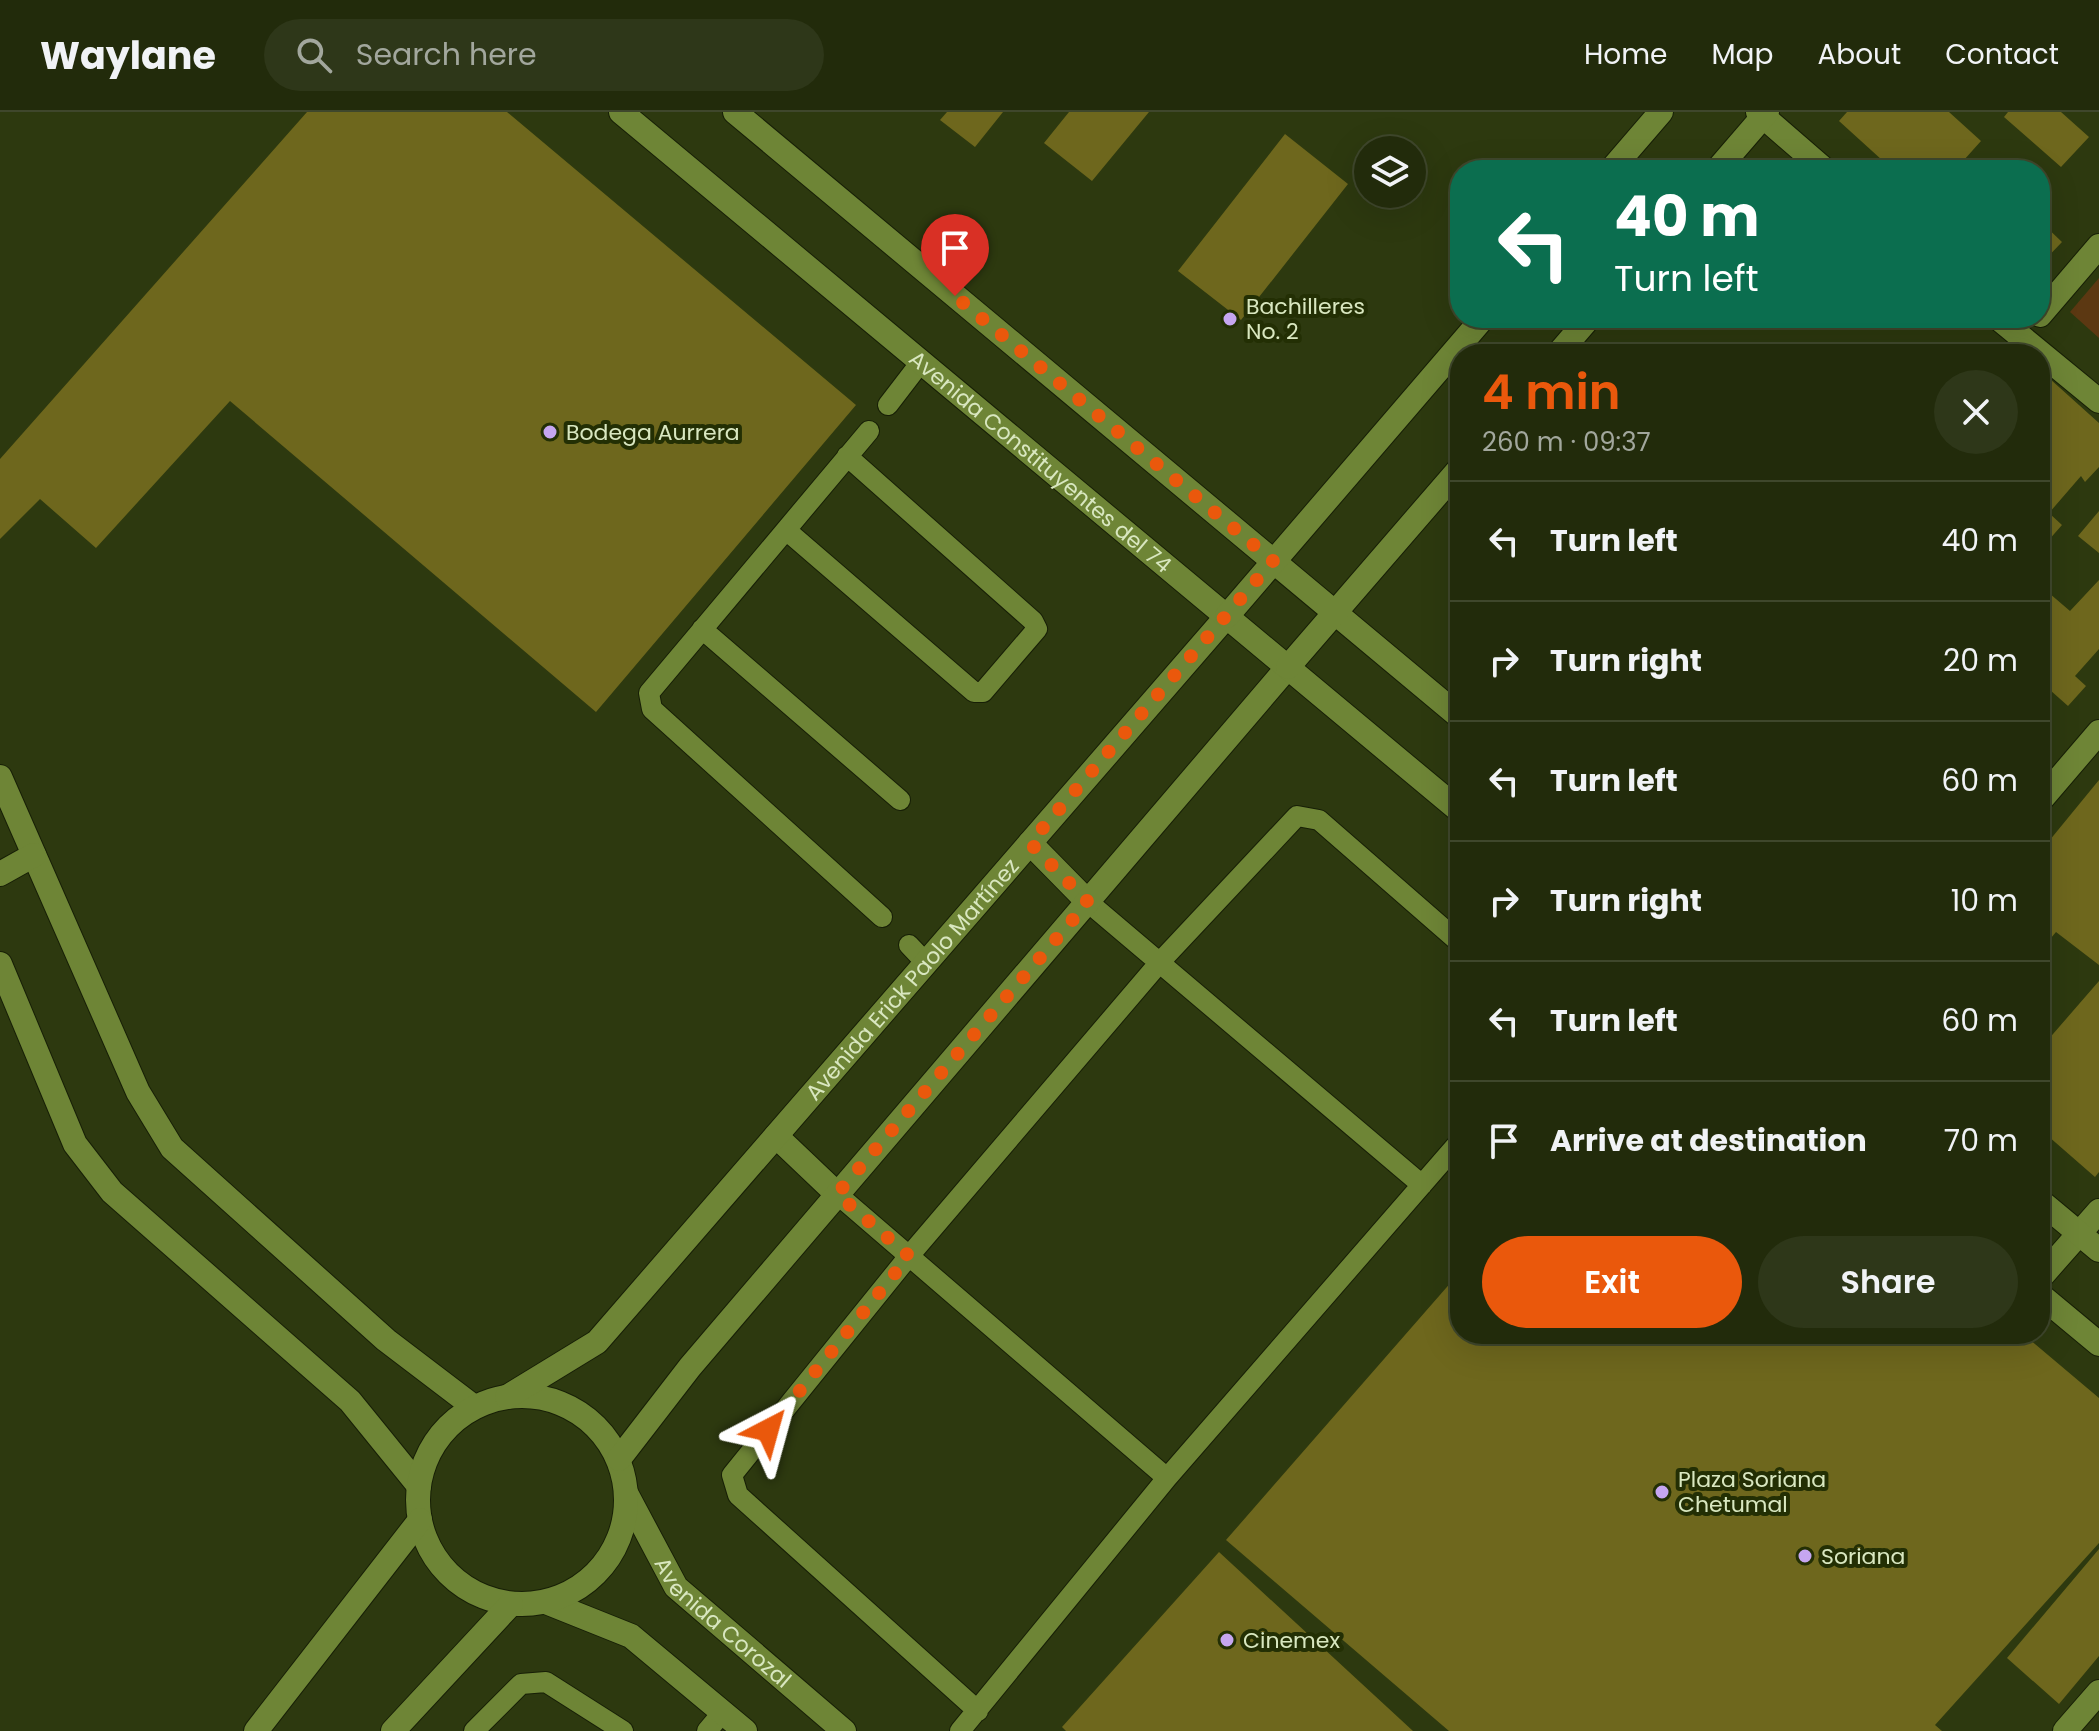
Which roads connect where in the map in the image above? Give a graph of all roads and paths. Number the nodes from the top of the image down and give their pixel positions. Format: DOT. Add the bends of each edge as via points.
graph roads {
  1 [pos="621,112"];
  2 [pos="735,112"];
  3 [pos="1661,112"];
  4 [pos="1762,113"];
  5 [pos="1620,160"];
  6 [pos="1725,160"];
  7 [pos="1814,160"];
  8 [pos="2099,246"];
  9 [pos="2050,303"];
  10 [pos="1474,328"];
  11 [pos="1580,328"];
  12 [pos="2029,328"];
  13 [pos="1461,344"];
  14 [pos="1567,344"];
  15 [pos="2015,344"];
  16 [pos="1450,356"];
  17 [pos="921,362"];
  18 [pos="2050,370"];
  19 [pos="2099,401"];
  20 [pos="888,405"];
  21 [pos="869,431"];
  22 [pos="847,456"];
  23 [pos="1450,480"];
  24 [pos="786,530"];
  25 [pos="1273,561"];
  26 [pos="1335,613"];
  27 [pos="1227,616"];
  28 [pos="702,629"];
  29 [pos="1288,667"];
  30 [pos="1450,709"];
  31 [pos="2099,732"];
  32 [pos="0,777"];
  33 [pos="2050,789"];
  34 [pos="900,800"];
  35 [pos="1450,803"];
  36 [pos="1030,843"];
  37 [pos="34,855"];
  38 [pos="0,874"];
  39 [pos="1088,902"];
  40 [pos="882,917"];
  41 [pos="1450,934"];
  42 [pos="1160,962"];
  43 [pos="0,964"];
  44 [pos="776,1136"];
  45 [pos="1450,1153"];
  46 [pos="1422,1185"];
  47 [pos="837,1194"];
  48 [pos="2050,1209"];
  49 [pos="2099,1211"];
  50 [pos="2079,1233"];
  51 [pos="2099,1250"];
  52 [pos="909,1256"];
  53 [pos="2050,1266"];
  54 [pos="2050,1303"];
  55 [pos="2099,1344"];
  56 [pos="507,1397"];
  57 [pos="474,1407"];
  58 [pos="619,1459"];
  59 [pos="1167,1478"];
  60 [pos="419,1486"];
  61 [pos="627,1495"];
  62 [pos="420,1520"];
  63 [pos="546,1602"];
  64 [pos="511,1604"];
  65 [pos="2099,1692"];
  66 [pos="978,1711"];
  67 [pos="715,1722"];
  68 [pos="256,1731"];
  69 [pos="393,1731"];
  70 [pos="474,1731"];
  71 [pos="623,1731"];
  72 [pos="745,1731"];
  73 [pos="844,1731"];
  74 [pos="960,1731"];
  75 [pos="2065,1731"];
  1 -- 17 [label="street, Avenida Constituyentes del 74"];
  2 -- 25 [label="street"];
  3 -- 5 [label="street"];
  4 -- 6 [label="street"];
  4 -- 7 [label="street"];
  8 -- 9 [label="street"];
  10 -- 13 [label="street, Avenida Erick Paolo Martínez"];
  11 -- 14 [label="street"];
  12 -- 15 [label="street"];
  16 -- 25 [label="street, Avenida Erick Paolo Martínez"];
  17 -- 20 [label="lane"];
  17 -- 27 [label="street, Avenida Constituyentes del 74"];
  18 -- 19 [label="street"];
  21 -- 22 [label="lane"];
  22 -- 24 [label="lane"];
  22 -- 24 [label="lane" via="1037,629 983,692 974,692"];
  23 -- 26 [label="street"];
  24 -- 28 [label="lane"];
  25 -- 26 [label="street"];
  25 -- 27 [label="street, Avenida Erick Paolo Martínez"];
  26 -- 29 [label="street"];
  26 -- 30 [label="street"];
  27 -- 29 [label="street, Avenida Constituyentes del 74"];
  27 -- 36 [label="street, Avenida Erick Paolo Martínez"];
  28 -- 34 [label="lane"];
  28 -- 40 [label="lane" via="649,693 652,709"];
  29 -- 35 [label="street, Avenida Constituyentes del 74"];
  29 -- 39 [label="street"];
  31 -- 33 [label="street"];
  32 -- 37 [label="street"];
  36 -- 39 [label="street"];
  36 -- 44 [label="street, Avenida Erick Paolo Martínez" via="918,954"];
  37 -- 38 [label="street"];
  37 -- 57 [label="street" via="138,1092 172,1148 386,1340"];
  39 -- 42 [label="lane"];
  39 -- 47 [label="street"];
  41 -- 42 [label="lane" via="1319,820 1297,816"];
  42 -- 46 [label="lane"];
  42 -- 52 [label="lane"];
  43 -- 60 [label="street" via="75,1144 112,1192 350,1401"];
  44 -- 47 [label="street"];
  44 -- 56 [label="street, Avenida Erick Paolo Martínez" via="597,1342"];
  45 -- 46 [label="lane"];
  46 -- 59 [label="lane"];
  47 -- 52 [label="lane"];
  47 -- 58 [label="street"];
  48 -- 50 [label="street"];
  49 -- 50 [label="street"];
  50 -- 51 [label="street"];
  50 -- 53 [label="street"];
  52 -- 59 [label="lane"];
  52 -- 66 [label="lane" via="732,1475 738,1495"];
  54 -- 55 [label="street"];
  56 -- 57 [label="street"];
  56 -- 58 [label="street" via="541,1397 574,1408 601,1430"];
  57 -- 60 [label="street" via="448,1427 428,1455"];
  58 -- 61 [label="street"];
  59 -- 66 [label="lane"];
  60 -- 62 [label="street"];
  61 -- 63 [label="street" via="624,1524 596,1574"];
  61 -- 73 [label="street, Avenida Corozal" via="676,1587"];
  62 -- 64 [label="street" via="431,1551 451,1577 479,1595"];
  62 -- 68 [label="street"];
  63 -- 64 [label="street"];
  63 -- 67 [label="street" via="631,1636"];
  64 -- 69 [label="street"];
  65 -- 75 [label="street"];
  66 -- 74 [label="lane"];
  67 -- 72 [label="street"];
  70 -- 71 [label="lane" via="521,1684 546,1682"];
}
